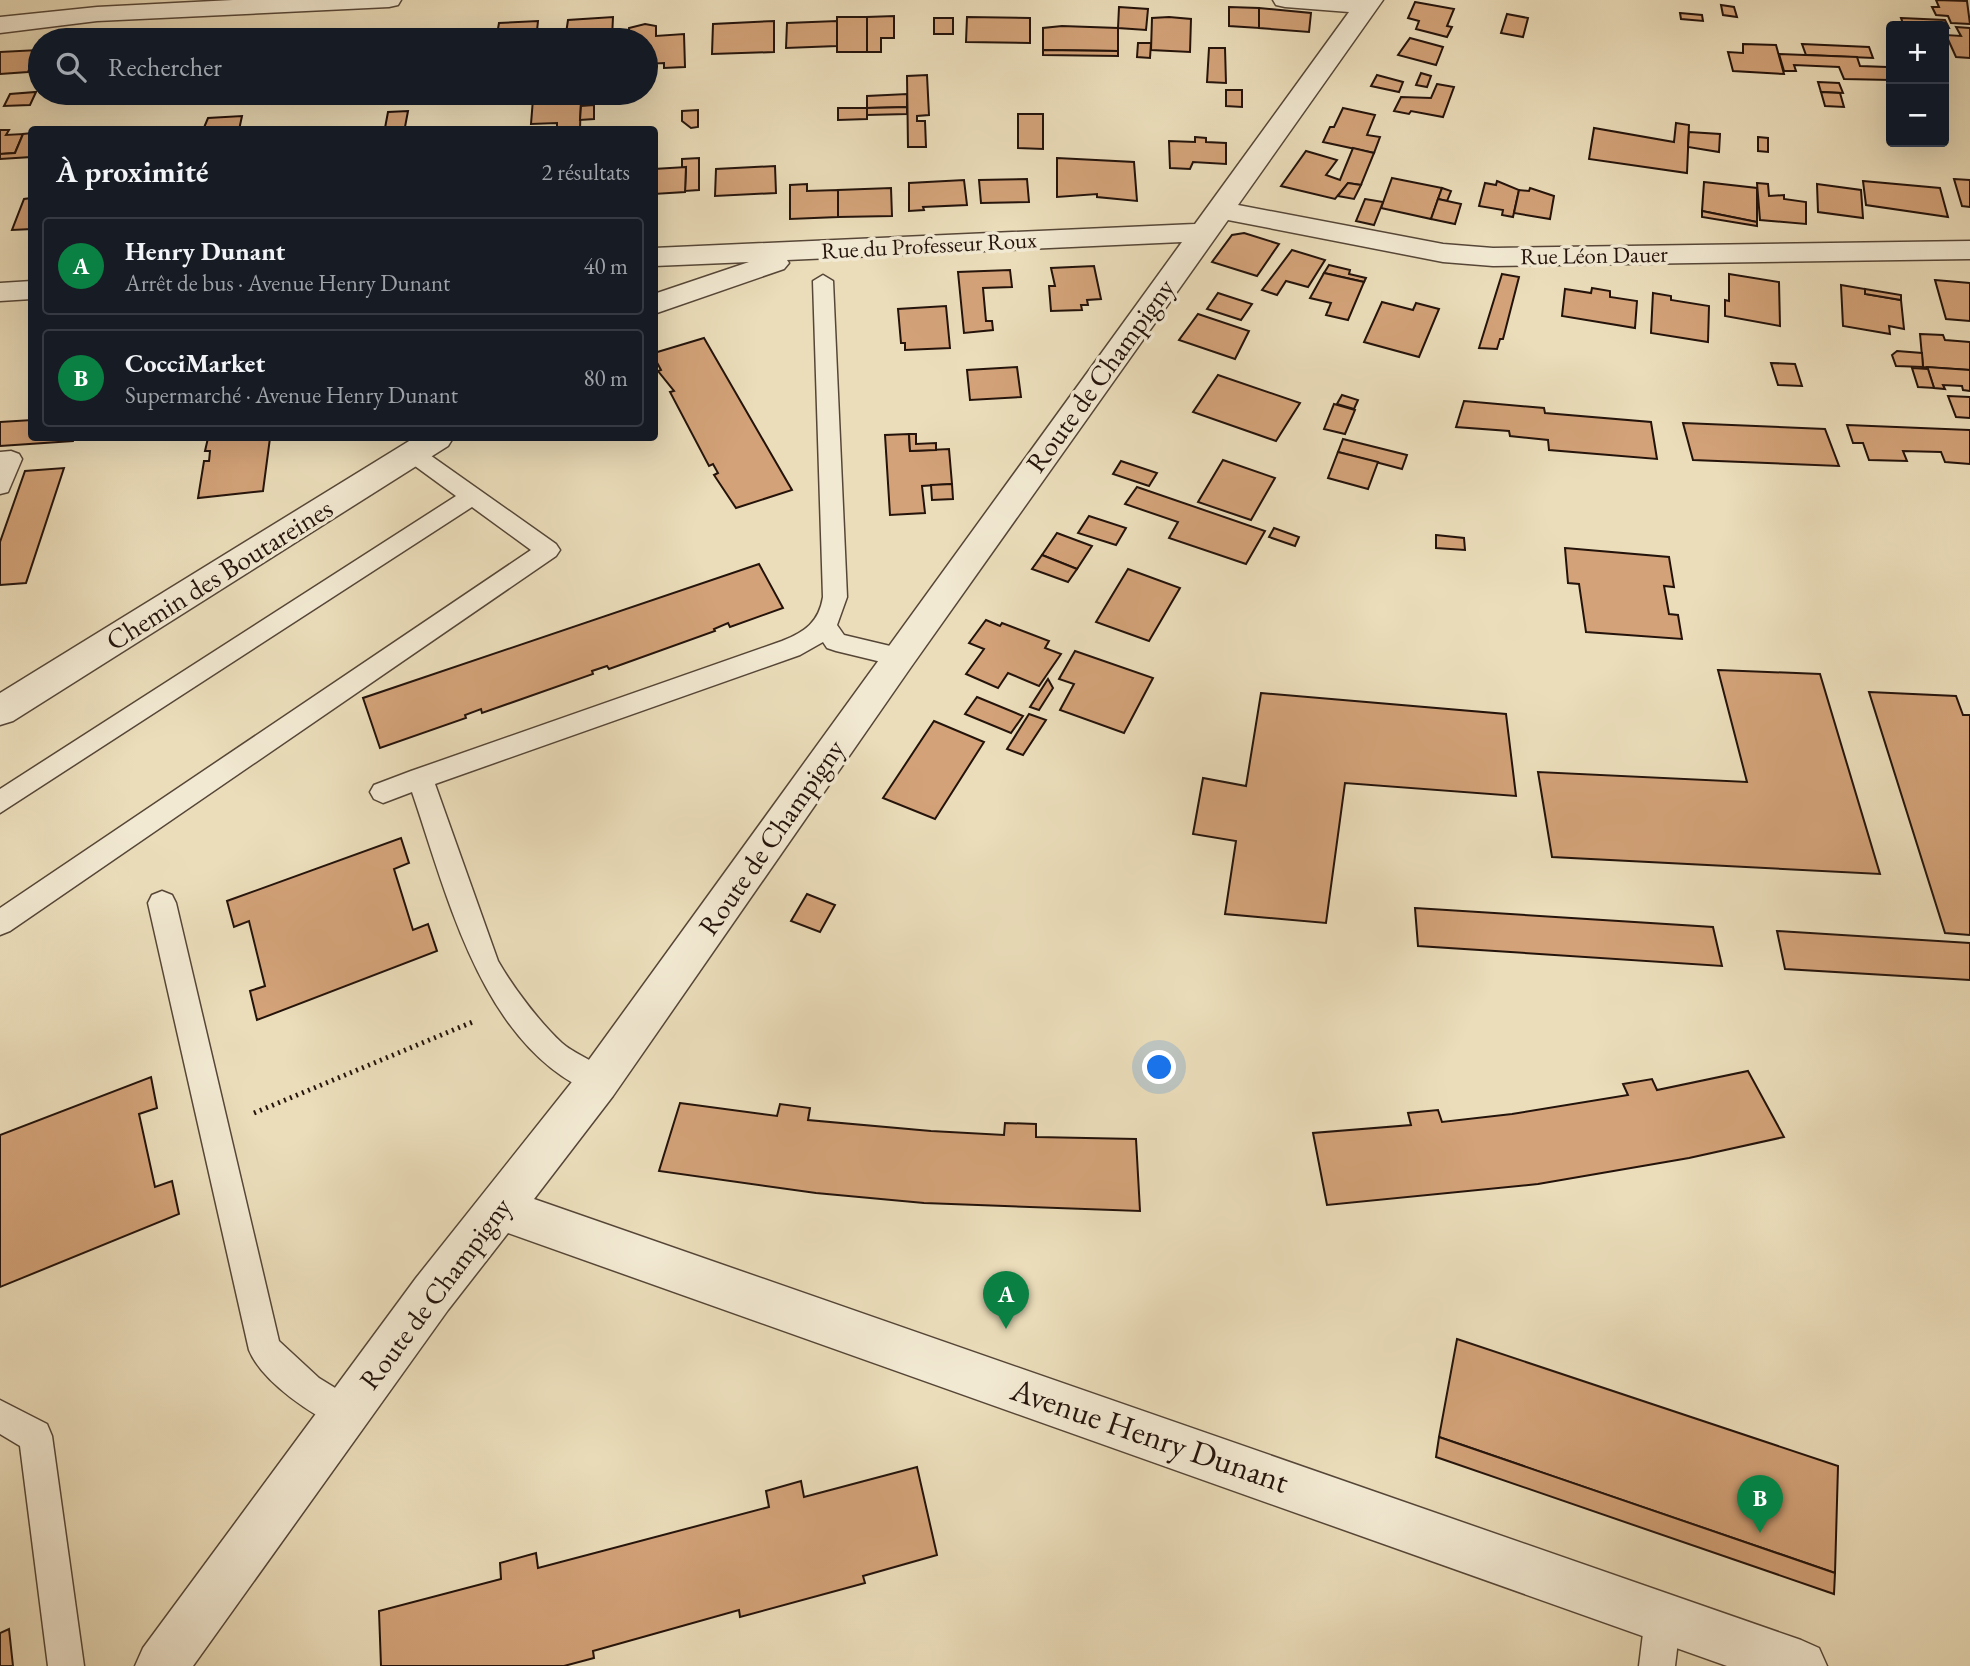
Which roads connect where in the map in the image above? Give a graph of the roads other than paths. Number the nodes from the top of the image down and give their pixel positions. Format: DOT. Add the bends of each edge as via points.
graph roads {
  1 [pos="389,0"];
  2 [pos="1285,0"];
  3 [pos="1369,3"];
  4 [pos="0,25"];
  5 [pos="1213,221"];
  6 [pos="808,250"];
  7 [pos="1970,250"];
  8 [pos="738,254"];
  9 [pos="658,257"];
  10 [pos="658,265"];
  11 [pos="699,281"];
  12 [pos="822,281"];
  13 [pos="28,290"];
  14 [pos="0,292"];
  15 [pos="658,302"];
  16 [pos="425,445"];
  17 [pos="0,460"];
  18 [pos="0,486"];
  19 [pos="472,496"];
  20 [pos="825,626"];
  21 [pos="898,657"];
  22 [pos="0,710"];
  23 [pos="420,778"];
  24 [pos="383,792"];
  25 [pos="0,802"];
  26 [pos="162,903"];
  27 [pos="0,923"];
  28 [pos="598,1082"];
  29 [pos="214,1130"];
  30 [pos="498,1208"];
  31 [pos="346,1414"];
  32 [pos="0,1416"];
  33 [pos="1663,1617"];
  34 [pos="66,1666"];
  35 [pos="162,1666"];
  36 [pos="1657,1666"];
  37 [pos="1801,1666"];
  1 -- 4 [label="street" via="97,14"];
  2 -- 3 [label="street"];
  3 -- 5 [label="street, Route de Champigny"];
  5 -- 6 [label="street, Rue du Professeur Roux"];
  5 -- 7 [label="street, Rue Léon Dauer" via="1493,257"];
  5 -- 21 [label="street, Route de Champigny"];
  6 -- 8 [label="street, Rue du Professeur Roux"];
  6 -- 11 [label="street"];
  8 -- 9 [label="street, Rue du Professeur Roux"];
  8 -- 11 [label="street"];
  10 -- 11 [label="street"];
  11 -- 15 [label="street"];
  12 -- 20 [label="lane" via="835,597"];
  13 -- 14 [label="street"];
  16 -- 19 [label="lane"];
  16 -- 22 [label="street, Chemin des Boutareines"];
  17 -- 18 [label="lane" via="10,459"];
  19 -- 25 [label="lane"];
  19 -- 27 [label="lane" via="548,550"];
  20 -- 21 [label="lane" via="836,642"];
  20 -- 23 [label="lane" via="791,648"];
  21 -- 28 [label="street, Route de Champigny"];
  23 -- 24 [label="lane"];
  23 -- 28 [label="lane" via="486,965 552,1052"];
  26 -- 29 [label="lane"];
  28 -- 30 [label="street, Route de Champigny"];
  29 -- 31 [label="lane" via="265,1350 307,1390"];
  30 -- 31 [label="street, Route de Champigny"];
  30 -- 33 [label="street, Avenue Henry Dunant"];
  31 -- 35 [label="street, Route de Champigny"];
  32 -- 34 [label="lane" via="35,1436"];
  33 -- 36 [label="lane"];
  33 -- 37 [label="street, Avenue Henry Dunant"];
}
